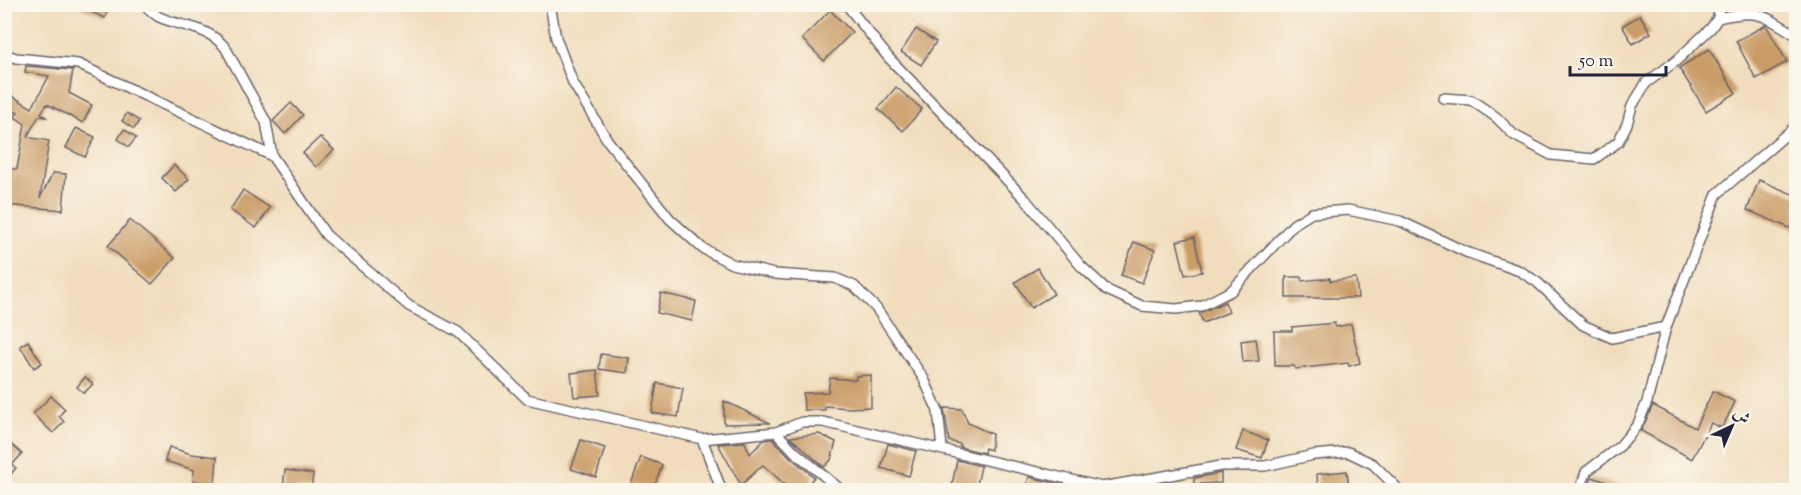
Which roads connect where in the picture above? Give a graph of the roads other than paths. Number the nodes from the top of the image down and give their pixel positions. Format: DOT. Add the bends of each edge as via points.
graph roads {
  1 [pos="144,4"];
  2 [pos="550,4"];
  3 [pos="846,4"];
  4 [pos="1719,4"];
  5 [pos="1718,18"];
  6 [pos="1797,35"];
  7 [pos="4,54"];
  8 [pos="1443,98"];
  9 [pos="1797,126"];
  10 [pos="272,156"];
  11 [pos="1666,327"];
  12 [pos="776,432"];
  13 [pos="702,439"];
  14 [pos="942,448"];
  15 [pos="720,490"];
  16 [pos="841,490"];
  17 [pos="1399,490"];
  18 [pos="1580,490"];
  1 -- 10 [label="street" via="158,16 209,34 225,47 266,122"];
  2 -- 14 [label="street" via="556,38 573,83 608,141 670,219 702,249 732,264 774,274 835,278 854,286 876,308 924,379 938,411"];
  3 -- 11 [label="street" via="888,57 1024,199 1081,266 1107,290 1142,306 1200,306 1231,291 1294,224 1311,213 1348,210 1400,221 1466,252 1520,271 1537,282 1582,326 1612,338"];
  4 -- 5 [label="street"];
  5 -- 6 [label="street" via="1742,12 1763,14"];
  5 -- 8 [label="street" via="1676,61 1646,83 1618,142 1594,159 1551,155 1514,135 1471,100"];
  7 -- 10 [label="street" via="78,64"];
  9 -- 11 [label="street" via="1717,194"];
  10 -- 13 [label="street" via="326,235 409,306 458,332 527,399"];
  11 -- 18 [label="street" via="1638,424 1620,446 1586,472"];
  12 -- 13 [label="street"];
  12 -- 14 [label="street" via="802,422 823,422"];
  12 -- 16 [label="street"];
  13 -- 15 [label="street"];
  14 -- 17 [label="street" via="1102,487 1221,466 1265,466 1348,452 1374,464"];
}
